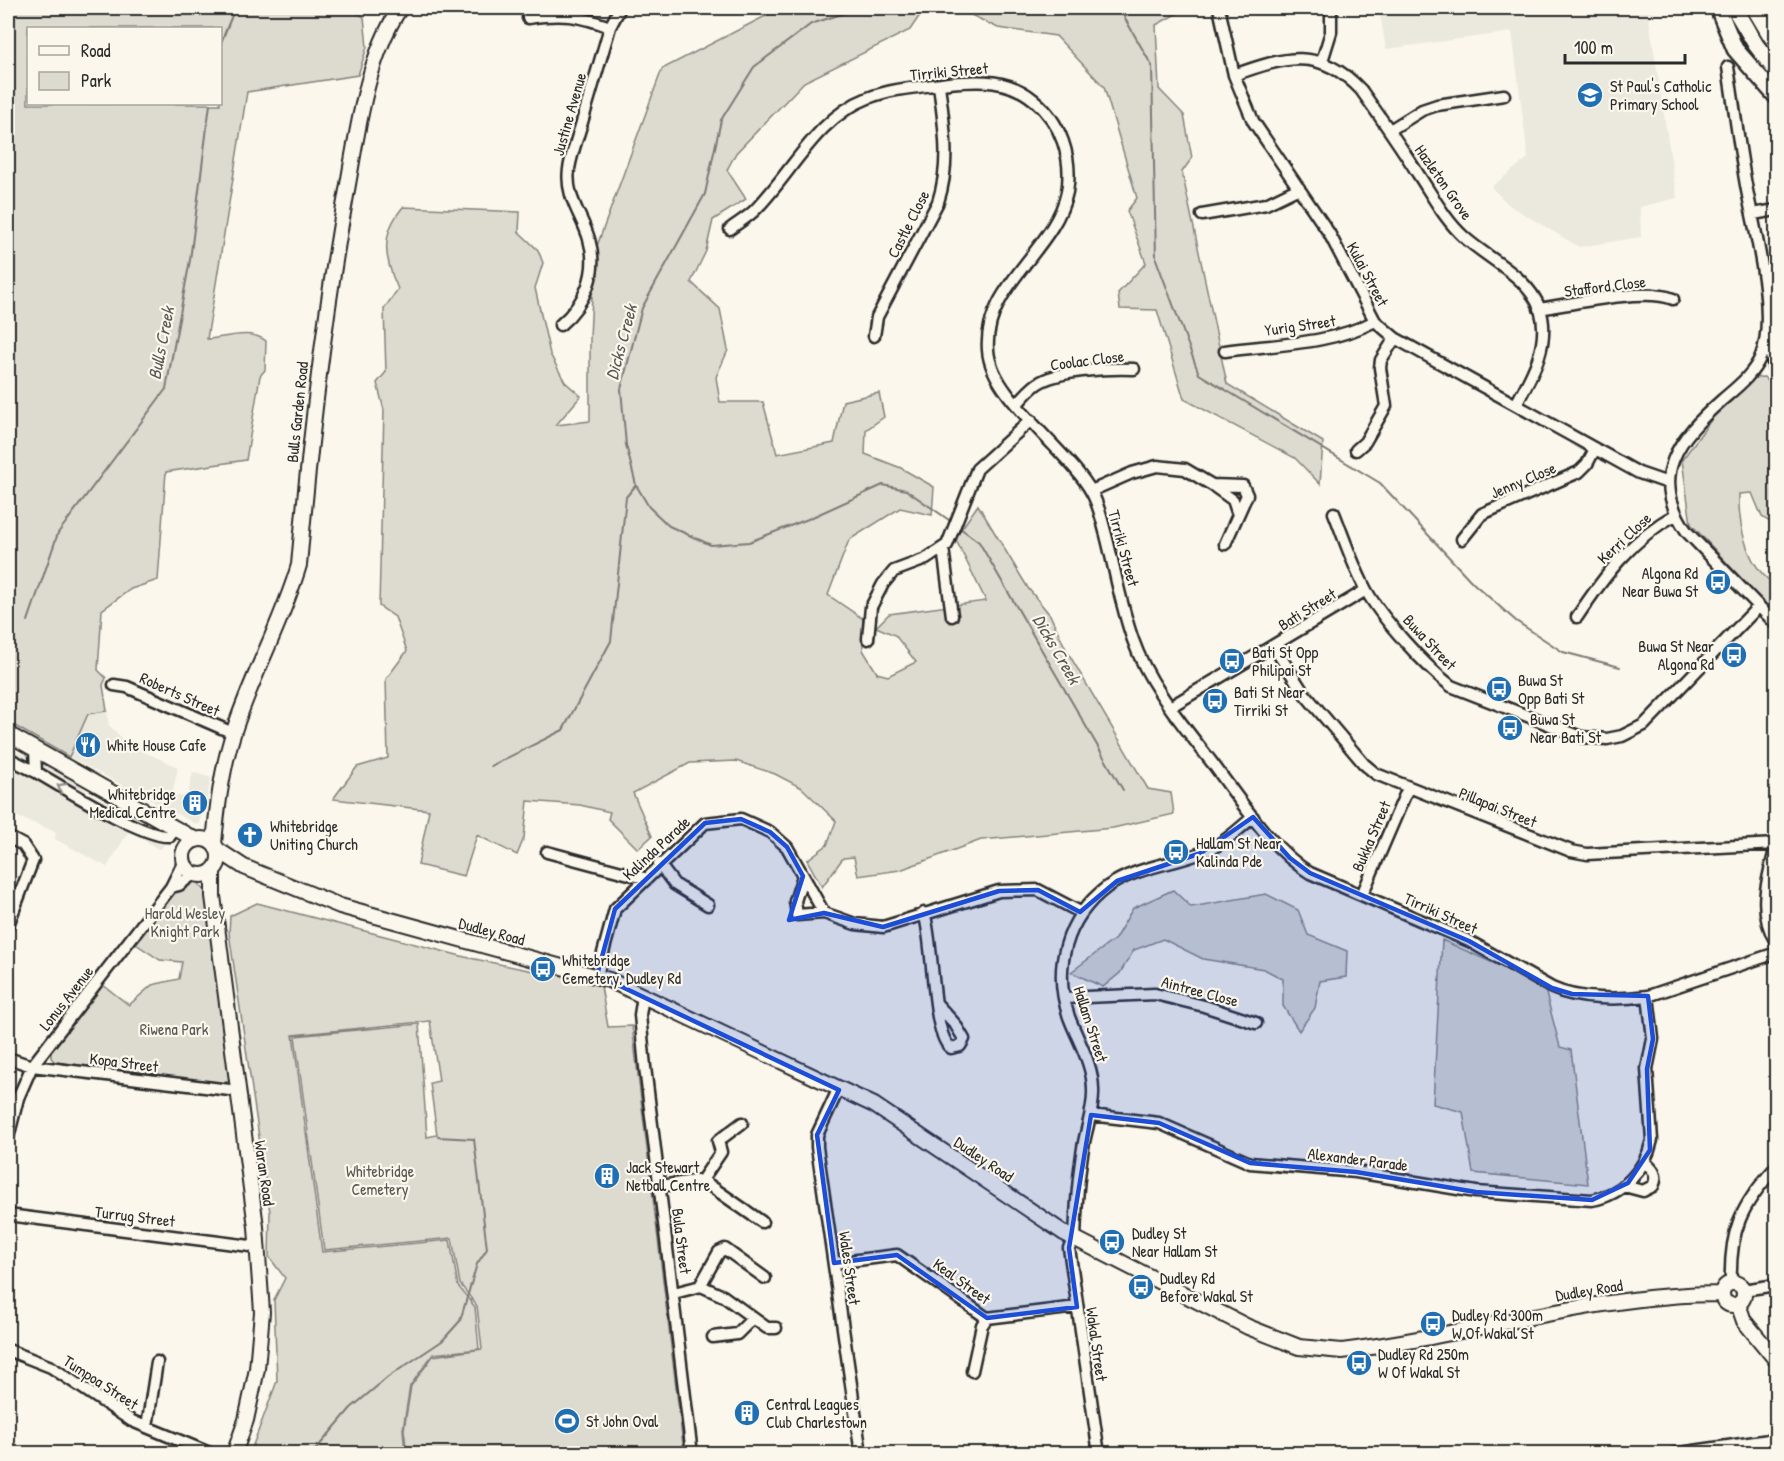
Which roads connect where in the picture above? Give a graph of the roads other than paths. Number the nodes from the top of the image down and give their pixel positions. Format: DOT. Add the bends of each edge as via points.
graph roads {
  1 [pos="400,8"];
  2 [pos="620,8"];
  3 [pos="1219,8"];
  4 [pos="1331,8"];
  5 [pos="1718,8"];
  6 [pos="1734,8"];
  7 [pos="528,18"];
  8 [pos="610,27"];
  9 [pos="1322,61"];
  10 [pos="1728,67"];
  11 [pos="1776,71"];
  12 [pos="1234,75"];
  13 [pos="939,85"];
  14 [pos="1504,95"];
  15 [pos="1776,96"];
  16 [pos="1390,130"];
  17 [pos="1299,188"];
  18 [pos="1776,210"];
  19 [pos="1202,214"];
  20 [pos="1753,214"];
  21 [pos="730,229"];
  22 [pos="1673,299"];
  23 [pos="1539,309"];
  24 [pos="1375,321"];
  25 [pos="560,325"];
  26 [pos="874,336"];
  27 [pos="1395,338"];
  28 [pos="1765,340"];
  29 [pos="1225,351"];
  30 [pos="1134,369"];
  31 [pos="1776,382"];
  32 [pos="1017,404"];
  33 [pos="1516,404"];
  34 [pos="1030,420"];
  35 [pos="1595,449"];
  36 [pos="1356,450"];
  37 [pos="1668,483"];
  38 [pos="1212,485"];
  39 [pos="1092,491"];
  40 [pos="1238,512"];
  41 [pos="1334,513"];
  42 [pos="1675,515"];
  43 [pos="1462,539"];
  44 [pos="1225,544"];
  45 [pos="943,548"];
  46 [pos="1366,590"];
  47 [pos="1759,606"];
  48 [pos="952,616"];
  49 [pos="1577,617"];
  50 [pos="1776,624"];
  51 [pos="868,639"];
  52 [pos="1274,647"];
  53 [pos="114,685"];
  54 [pos="1170,707"];
  55 [pos="233,733"];
  56 [pos="8,734"];
  57 [pos="34,750"];
  58 [pos="8,758"];
  59 [pos="36,772"];
  60 [pos="1408,788"];
  61 [pos="215,816"];
  62 [pos="154,817"];
  63 [pos="1253,817"];
  64 [pos="170,836"];
  65 [pos="8,837"];
  66 [pos="198,839"];
  67 [pos="1776,846"];
  68 [pos="216,847"];
  69 [pos="547,852"];
  70 [pos="184,858"];
  71 [pos="659,864"];
  72 [pos="244,867"];
  73 [pos="206,872"];
  74 [pos="803,876"];
  75 [pos="644,878"];
  76 [pos="171,887"];
  77 [pos="1362,895"];
  78 [pos="708,905"];
  79 [pos="1080,912"];
  80 [pos="824,913"];
  81 [pos="924,913"];
  82 [pos="8,925"];
  83 [pos="1776,942"];
  84 [pos="1776,953"];
  85 [pos="597,975"];
  86 [pos="643,996"];
  87 [pos="1648,996"];
  88 [pos="1064,998"];
  89 [pos="936,1003"];
  90 [pos="1256,1023"];
  91 [pos="8,1058"];
  92 [pos="32,1066"];
  93 [pos="838,1090"];
  94 [pos="238,1091"];
  95 [pos="1091,1116"];
  96 [pos="742,1123"];
  97 [pos="8,1138"];
  98 [pos="1644,1162"];
  99 [pos="1776,1167"];
  100 [pos="702,1180"];
  101 [pos="660,1186"];
  102 [pos="1624,1186"];
  103 [pos="8,1215"];
  104 [pos="762,1222"];
  105 [pos="1075,1239"];
  106 [pos="258,1247"];
  107 [pos="834,1263"];
  108 [pos="765,1278"];
  109 [pos="1776,1285"];
  110 [pos="700,1286"];
  111 [pos="674,1293"];
  112 [pos="1733,1293"];
  113 [pos="1077,1307"];
  114 [pos="753,1318"];
  115 [pos="987,1318"];
  116 [pos="776,1328"];
  117 [pos="712,1337"];
  118 [pos="8,1350"];
  119 [pos="1776,1360"];
  120 [pos="157,1362"];
  121 [pos="972,1371"];
  122 [pos="147,1427"];
  123 [pos="1776,1439"];
  124 [pos="212,1454"];
  125 [pos="234,1454"];
  126 [pos="692,1454"];
  127 [pos="861,1454"];
  128 [pos="1099,1454"];
  129 [pos="1673,1454"];
  1 -- 55 [label="main road, Bulls Garden Road" via="380,43 352,161 321,345 299,565"];
  2 -- 8 [label="street, Justine Avenue"];
  3 -- 12 [label="street, Kulai Street"];
  4 -- 9 [label="street" via="1331,32"];
  5 -- 15 [label="highway" via="1735,49"];
  6 -- 11 [label="highway"];
  7 -- 8 [label="street" via="559,13"];
  8 -- 25 [label="street, Justine Avenue" via="568,170 571,201 589,238 593,265 583,300"];
  9 -- 12 [label="street, Hazleton Grove" via="1294,57"];
  9 -- 16 [label="street, Hazleton Grove" via="1350,78"];
  10 -- 20 [label="street"];
  12 -- 17 [label="street, Kulai Street" via="1253,121"];
  13 -- 21 [label="street, Tirriki Street" via="884,93 850,107 819,133 755,210"];
  13 -- 26 [label="street, Castle Close" via="946,147 944,184 877,317"];
  13 -- 32 [label="street, Tirriki Street" via="981,80 1018,89 1056,124 1068,158 1061,208 1006,293 988,334 988,358 993,372"];
  14 -- 16 [label="street" via="1437,105"];
  16 -- 23 [label="street, Hazleton Grove" via="1463,236 1511,273 1529,291"];
  17 -- 19 [label="street" via="1266,204"];
  17 -- 24 [label="street, Kulai Street" via="1329,233"];
  18 -- 20 [label="street"];
  20 -- 28 [label="street" via="1766,307"];
  22 -- 23 [label="street, Stafford Close" via="1634,296"];
  23 -- 33 [label="street" via="1541,349"];
  24 -- 27 [label="street, Kulai Street"];
  24 -- 29 [label="street, Yurig Street" via="1334,337"];
  27 -- 33 [label="street, Kulai Street"];
  27 -- 36 [label="street" via="1381,360 1386,406"];
  28 -- 31 [label="street"];
  28 -- 37 [label="street" via="1760,358 1747,378 1689,431 1670,466"];
  30 -- 32 [label="street, Coolac Close" via="1049,378 1038,383"];
  32 -- 34 [label="street, Tirriki Street"];
  33 -- 35 [label="street, Kulai Street"];
  34 -- 39 [label="street, Tirriki Street"];
  34 -- 45 [label="street" via="977,469"];
  35 -- 37 [label="street, Kulai Street" via="1639,473"];
  35 -- 43 [label="street, Jenny Close" via="1579,472 1482,514"];
  37 -- 42 [label="street"];
  38 -- 39 [label="street" via="1185,469 1157,466"];
  38 -- 40 [label="street" via="1233,500"];
  38 -- 40 [label="street" via="1244,486 1247,495"];
  39 -- 54 [label="street, Tirriki Street" via="1132,637"];
  40 -- 44 [label="street"];
  41 -- 46 [label="street, Buwa Street"];
  42 -- 47 [label="street"];
  42 -- 49 [label="street, Kerri Close" via="1659,524 1608,571"];
  45 -- 48 [label="street"];
  45 -- 51 [label="street" via="894,571 883,584 871,607"];
  46 -- 47 [label="street, Buwa Street" via="1428,666 1451,686 1592,738 1622,736 1644,725"];
  46 -- 52 [label="street, Bati Street"];
  47 -- 50 [label="street"];
  52 -- 54 [label="street, Bati Street"];
  52 -- 60 [label="street, Pillapai Street" via="1303,692 1364,764 1376,774"];
  53 -- 55 [label="street, Roberts Street"];
  54 -- 63 [label="street, Tirriki Street"];
  55 -- 61 [label="main road, Bulls Garden Road"];
  56 -- 57 [label="main road"];
  57 -- 59 [label="street"];
  57 -- 62 [label="main road"];
  58 -- 59 [label="street"];
  64 -- 59 [label="street, one-way" via="158,837 114,816"];
  60 -- 67 [label="street, Pillapai Street" via="1587,854"];
  60 -- 77 [label="street, Bukka Street"];
  61 -- 66 [label="main road, Bulls Garden Road"];
  61 -- 68 [label="main road, Bulls Garden Road"];
  62 -- 64 [label="main road"];
  62 -- 66 [label="main road"];
  63 -- 77 [label="street, Tirriki Street" via="1299,866"];
  63 -- 79 [label="street, Hallam Street" via="1232,836 1202,853 1129,874 1106,888"];
  64 -- 70 [label="main road"];
  65 -- 82 [label="street" via="23,844 33,860"];
  66 -- 68 [label="main road"];
  66 -- 70 [label="main road" via="186,848"];
  67 -- 83 [label="street" via="1764,897 1767,925"];
  68 -- 72 [label="main road, Dudley Road"];
  68 -- 73 [label="main road" via="219,857"];
  69 -- 75 [label="street"];
  70 -- 73 [label="main road"];
  70 -- 76 [label="street, Lonus Avenue"];
  71 -- 74 [label="street, Kalinda Parade" via="705,822 741,819 770,832 787,847"];
  71 -- 75 [label="street, Kalinda Parade"];
  71 -- 78 [label="street" via="674,884"];
  72 -- 73 [label="main road, Dudley Road"];
  72 -- 85 [label="main road, Dudley Road" via="319,900 358,912"];
  73 -- 76 [label="street, Lonus Avenue"];
  73 -- 94 [label="main road, Waran Road" via="213,896"];
  74 -- 80 [label="street, Kalinda Parade"];
  74 -- 80 [label="street" via="795,901 797,915"];
  75 -- 85 [label="street, Kalinda Parade" via="615,909"];
  76 -- 92 [label="street, Lonus Avenue"];
  77 -- 87 [label="street, Tirriki Street" via="1469,941 1560,992 1631,999"];
  79 -- 81 [label="street" via="1038,890 999,891"];
  79 -- 88 [label="street, Hallam Street" via="1063,958"];
  80 -- 81 [label="street" via="855,924 883,927"];
  81 -- 89 [label="street"];
  84 -- 87 [label="street, Tirriki Street"];
  85 -- 86 [label="main road, Dudley Road"];
  86 -- 93 [label="main road, Dudley Road"];
  86 -- 101 [label="street, Bula Street" via="640,1015"];
  87 -- 98 [label="street, Alexander Parade" via="1653,1039 1647,1078 1652,1140"];
  88 -- 90 [label="street, Aintree Close" via="1155,994"];
  88 -- 95 [label="street, Hallam Street" via="1092,1075"];
  91 -- 92 [label="street, Kopa Street"];
  92 -- 94 [label="street, Kopa Street"];
  92 -- 97 [label="street, Lonus Avenue" via="18,1098"];
  93 -- 105 [label="main road, Dudley Road" via="890,1115"];
  93 -- 107 [label="street, Wales Street" via="818,1135"];
  94 -- 106 [label="main road, Waran Road"];
  95 -- 102 [label="street, Alexander Parade" via="1159,1123 1250,1163 1365,1173 1476,1192 1559,1198 1599,1198"];
  95 -- 105 [label="street, Hallam Street" via="1082,1152"];
  96 -- 100 [label="street" via="718,1141 721,1152"];
  98 -- 102 [label="street, Alexander Parade"];
  98 -- 102 [label="street, Alexander Parade" via="1655,1175 1653,1186 1643,1191"];
  99 -- 112 [label="street" via="1751,1196 1740,1219 1732,1244"];
  100 -- 101 [label="street"];
  100 -- 104 [label="street"];
  101 -- 111 [label="street, Bula Street"];
  103 -- 106 [label="street, Turrug Street"];
  105 -- 112 [label="main road, Dudley Road" via="1248,1327 1282,1342 1316,1350 1369,1348 1662,1295"];
  105 -- 113 [label="street, Wakal Street" via="1070,1248"];
  106 -- 125 [label="main road, Waran Road" via="262,1312 257,1369"];
  107 -- 115 [label="street, Keal Street" via="897,1255"];
  107 -- 127 [label="street, Wales Street"];
  108 -- 110 [label="street" via="725,1249 719,1252"];
  109 -- 112 [label="street"];
  110 -- 111 [label="street"];
  110 -- 114 [label="street" via="723,1296"];
  111 -- 126 [label="street, Bula Street"];
  112 -- 119 [label="main road" via="1744,1321"];
  113 -- 115 [label="street, Keal Street"];
  113 -- 128 [label="street, Wakal Street"];
  114 -- 116 [label="street" via="767,1328"];
  114 -- 117 [label="street" via="737,1334"];
  115 -- 121 [label="street"];
  118 -- 122 [label="street, Tumpoa Street" via="51,1367 122,1416"];
  120 -- 122 [label="street"];
  122 -- 124 [label="street, Tumpoa Street"];
  123 -- 129 [label="street"];
}
